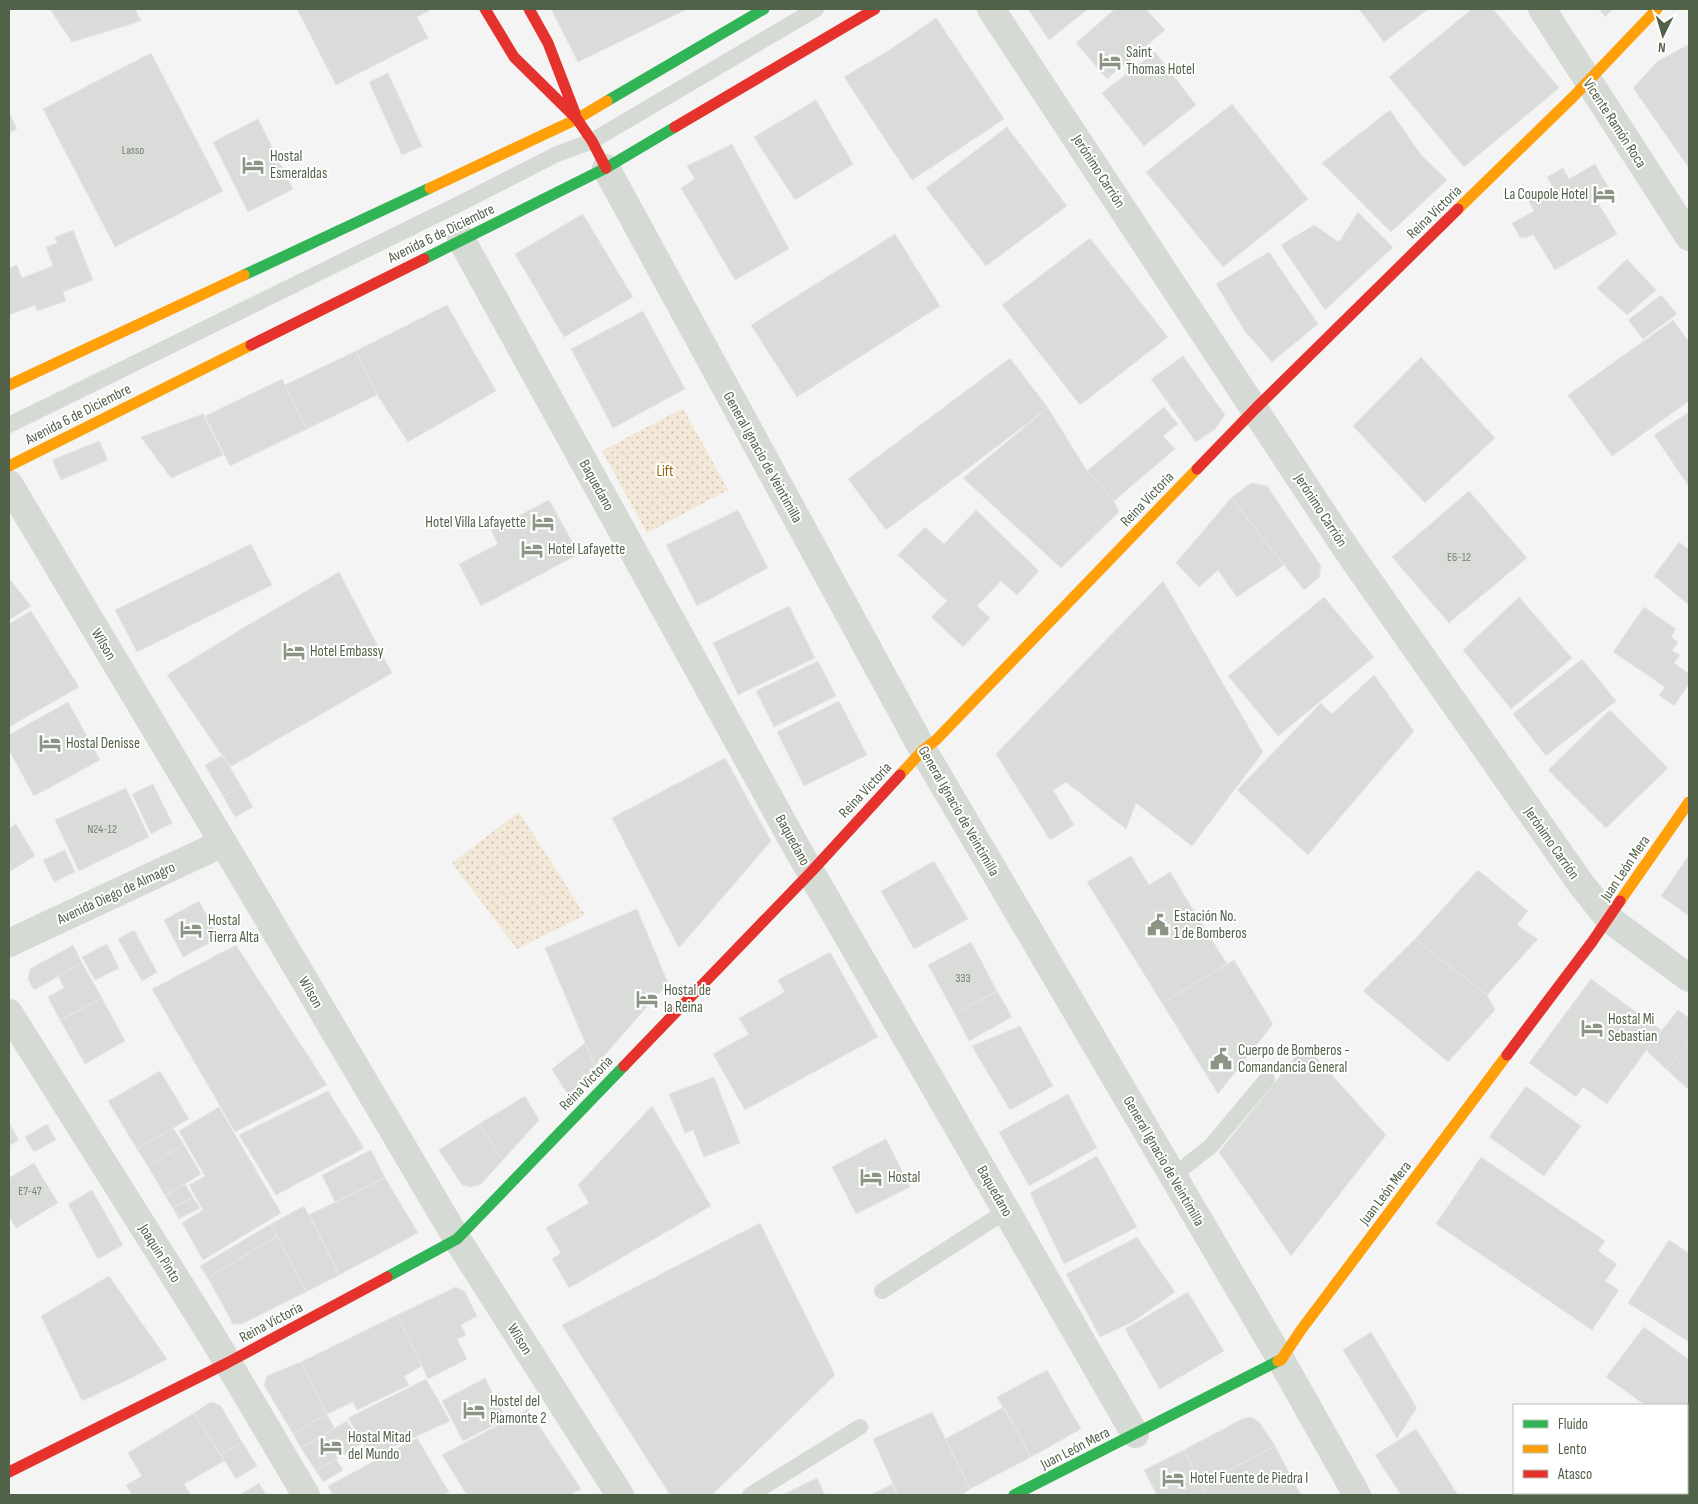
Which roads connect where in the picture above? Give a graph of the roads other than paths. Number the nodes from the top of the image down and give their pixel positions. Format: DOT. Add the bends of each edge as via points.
graph roads {
  1 [pos="485,9"];
  2 [pos="529,9"];
  3 [pos="764,9"];
  4 [pos="816,9"];
  5 [pos="875,9"];
  6 [pos="991,9"];
  7 [pos="1542,9"];
  8 [pos="1657,9"];
  9 [pos="1588,81"];
  10 [pos="577,119"];
  11 [pos="592,141"];
  12 [pos="606,168"];
  13 [pos="1689,237"];
  14 [pos="461,239"];
  15 [pos="9,385"];
  16 [pos="1256,408"];
  17 [pos="9,425"];
  18 [pos="9,466"];
  19 [pos="9,484"];
  20 [pos="923,750"];
  21 [pos="1689,802"];
  22 [pos="223,842"];
  23 [pos="811,872"];
  24 [pos="1609,920"];
  25 [pos="9,943"];
  26 [pos="1689,978"];
  27 [pos="9,1013"];
  28 [pos="1267,1079"];
  29 [pos="1173,1176"];
  30 [pos="1006,1211"];
  31 [pos="457,1239"];
  32 [pos="882,1291"];
  33 [pos="1281,1360"];
  34 [pos="227,1363"];
  35 [pos="860,1426"];
  36 [pos="1135,1434"];
  37 [pos="9,1472"];
  38 [pos="306,1495"];
  39 [pos="620,1495"];
  40 [pos="750,1495"];
  41 [pos="1014,1495"];
  42 [pos="1357,1495"];
  1 -- 10 [label="street, General Ignacio de Veintimilla" via="514,57"];
  2 -- 10 [label="street, General Ignacio de Veintimilla" via="548,44"];
  3 -- 10 [label="street"];
  4 -- 11 [label="lane"];
  5 -- 12 [label="street, Avenida 6 de Diciembre"];
  6 -- 16 [label="street, Jerónimo Carrión"];
  7 -- 9 [label="street, Vicente Ramón Roca"];
  8 -- 9 [label="street, Reina Victoria"];
  9 -- 13 [label="street, Vicente Ramón Roca"];
  9 -- 16 [label="street, Reina Victoria"];
  10 -- 11 [label="street, General Ignacio de Veintimilla"];
  10 -- 15 [label="street"];
  11 -- 12 [label="street, General Ignacio de Veintimilla"];
  11 -- 17 [label="lane" via="555,155"];
  12 -- 14 [label="street, Avenida 6 de Diciembre"];
  12 -- 20 [label="street, General Ignacio de Veintimilla"];
  14 -- 18 [label="street, Avenida 6 de Diciembre"];
  14 -- 23 [label="street, Baquedano"];
  16 -- 20 [label="street, Reina Victoria"];
  16 -- 24 [label="street, Jerónimo Carrión" via="1347,550"];
  19 -- 22 [label="street, Wilson"];
  20 -- 23 [label="street, Reina Victoria"];
  20 -- 29 [label="street, General Ignacio de Veintimilla"];
  21 -- 24 [label="street, Juan León Mera"];
  22 -- 25 [label="street, Avenida Diego de Almagro"];
  22 -- 31 [label="street, Wilson"];
  23 -- 30 [label="street, Baquedano"];
  23 -- 31 [label="street, Reina Victoria"];
  24 -- 26 [label="street, Jerónimo Carrión"];
  24 -- 33 [label="street, Juan León Mera"];
  27 -- 34 [label="street, Joaquin Pinto"];
  28 -- 29 [label="lane" via="1211,1146"];
  29 -- 33 [label="street, General Ignacio de Veintimilla"];
  30 -- 32 [label="lane"];
  30 -- 36 [label="street, Baquedano"];
  31 -- 34 [label="street, Reina Victoria"];
  31 -- 39 [label="street, Wilson"];
  33 -- 36 [label="street, Juan León Mera"];
  33 -- 42 [label="street, General Ignacio de Veintimilla"];
  34 -- 37 [label="street, Reina Victoria"];
  34 -- 38 [label="street, Joaquin Pinto"];
  35 -- 40 [label="lane"];
  36 -- 41 [label="street, Juan León Mera"];
}
